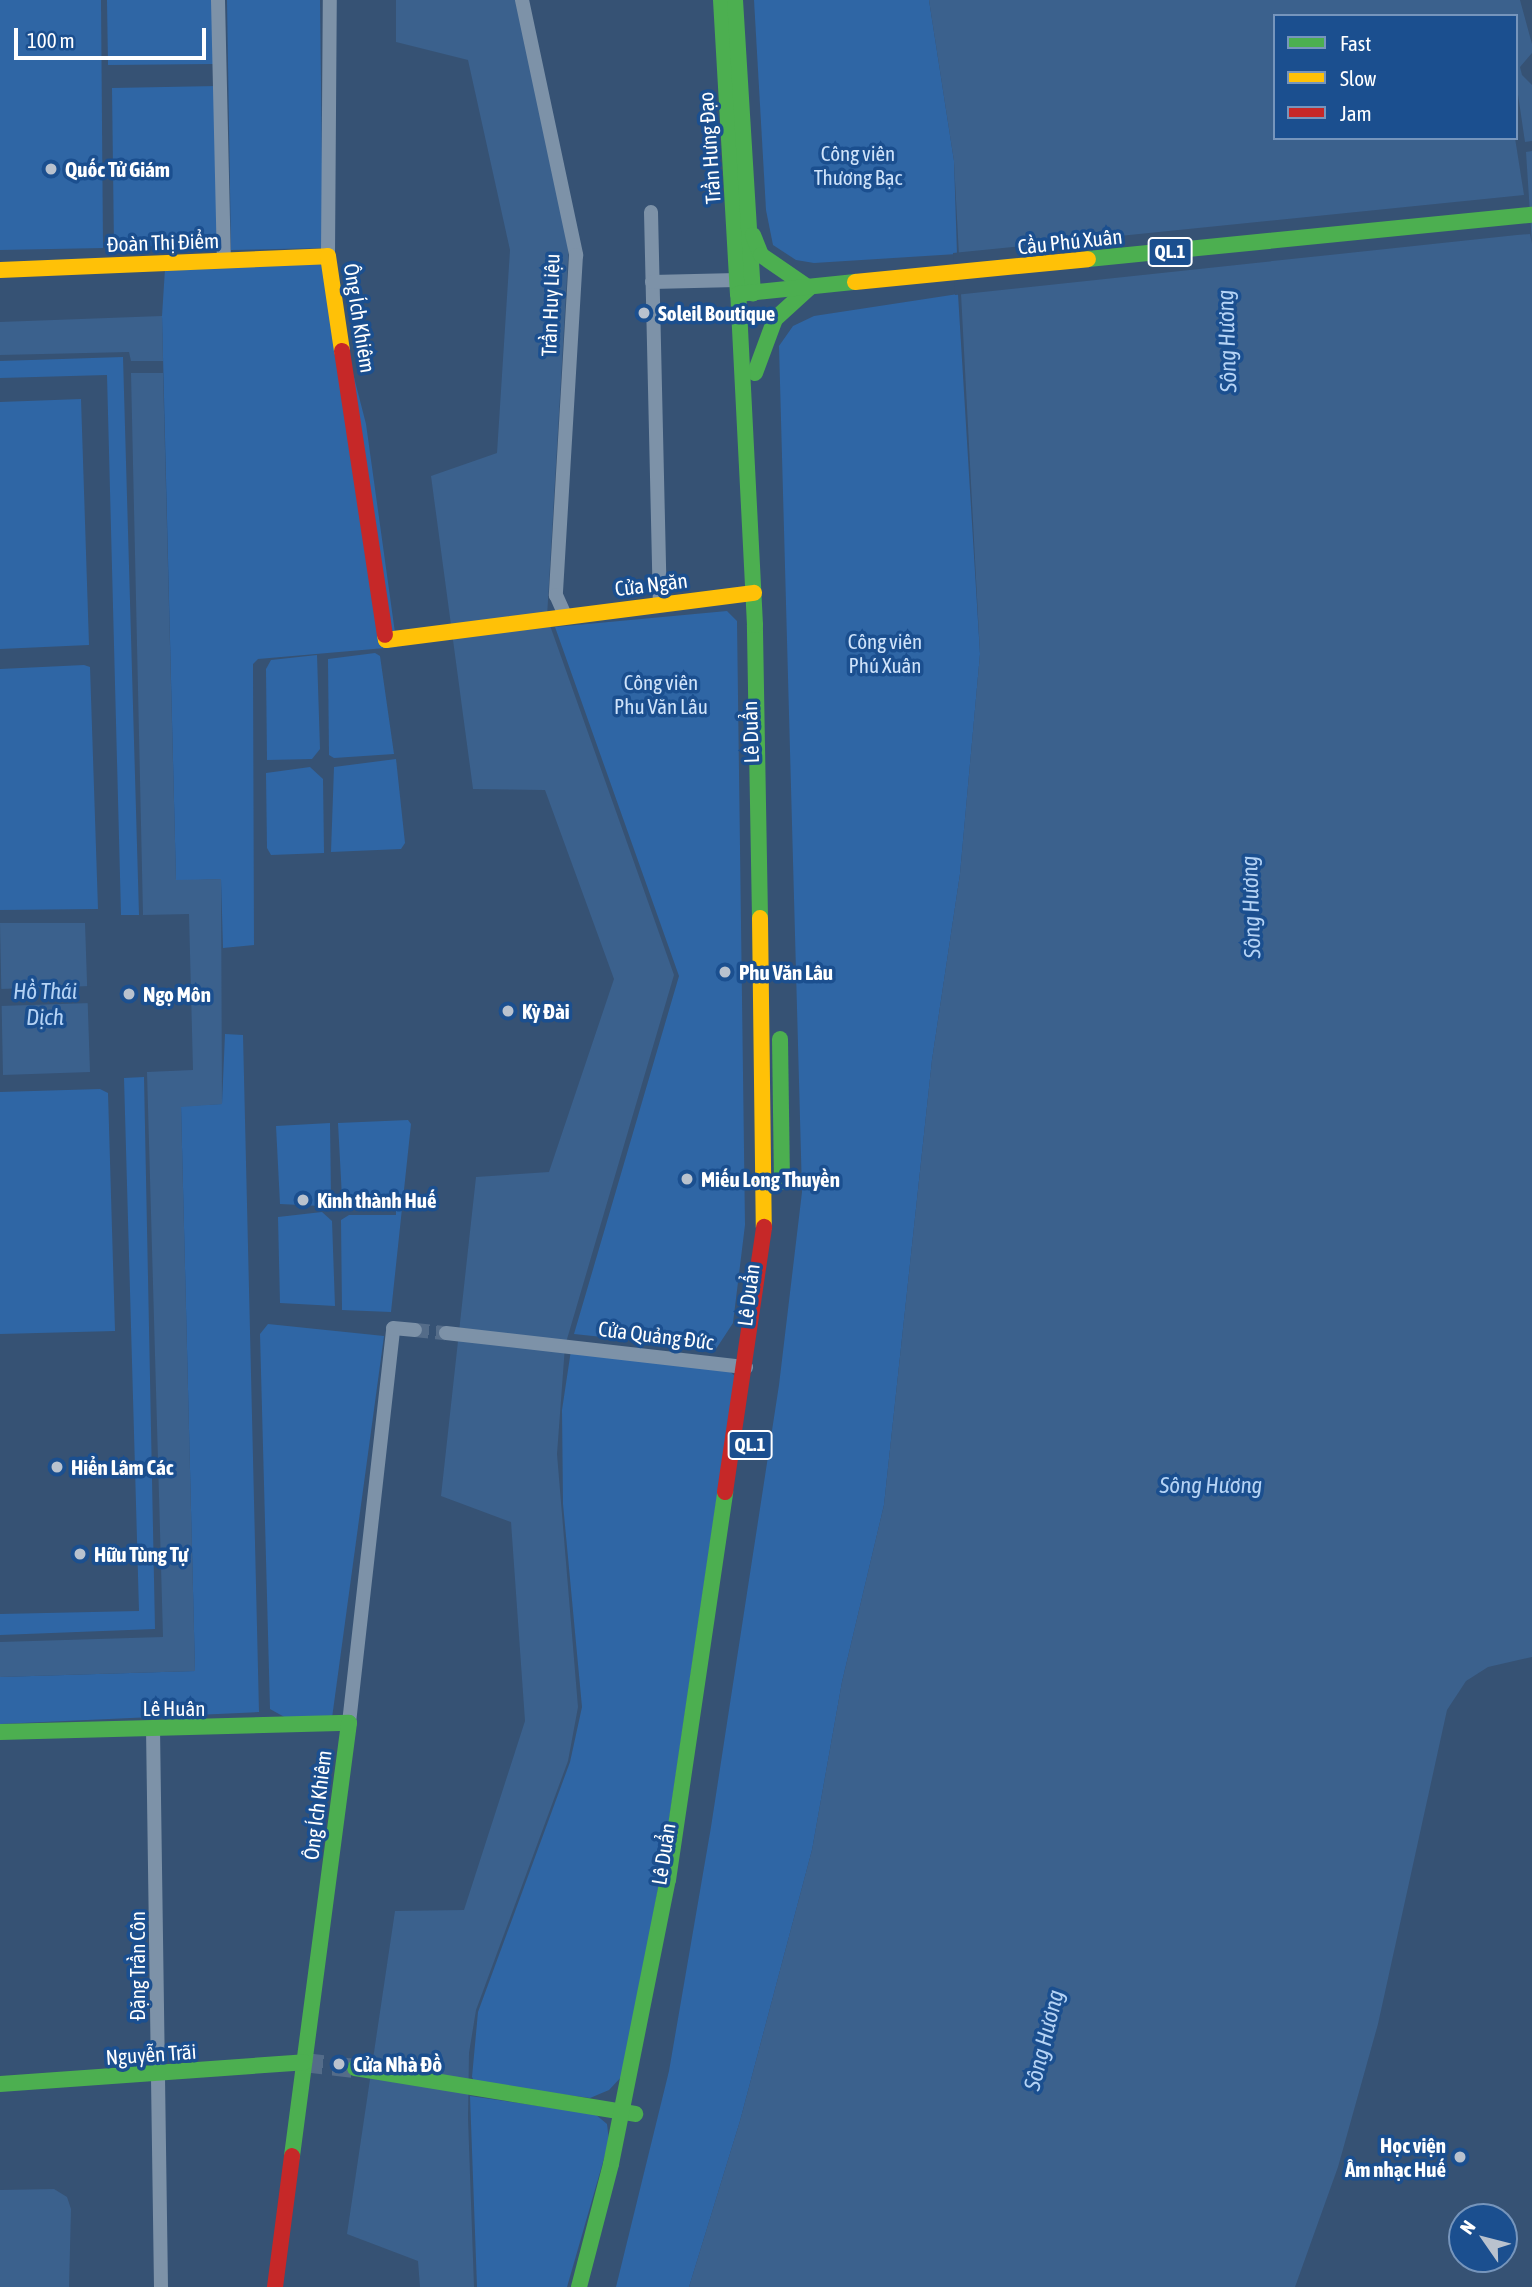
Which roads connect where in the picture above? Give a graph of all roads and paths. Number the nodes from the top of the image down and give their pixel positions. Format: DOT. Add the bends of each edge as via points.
graph roads {
  1 [pos="218,0"];
  2 [pos="330,0"];
  3 [pos="522,0"];
  4 [pos="721,0"];
  5 [pos="736,0"];
  6 [pos="651,212"];
  7 [pos="1532,215"];
  8 [pos="749,225"];
  9 [pos="328,256"];
  10 [pos="224,260"];
  11 [pos="0,270"];
  12 [pos="652,282"];
  13 [pos="809,288"];
  14 [pos="743,289"];
  15 [pos="755,373"];
  16 [pos="760,592"];
  17 [pos="660,604"];
  18 [pos="559,616"];
  19 [pos="447,631"];
  20 [pos="415,1330"];
  21 [pos="446,1333"];
  22 [pos="753,1368"];
  23 [pos="747,1462"];
  24 [pos="742,1502"];
  25 [pos="349,1723"];
  26 [pos="153,1728"];
  27 [pos="0,1732"];
  28 [pos="304,2062"];
  29 [pos="355,2068"];
  30 [pos="158,2075"];
  31 [pos="0,2084"];
  32 [pos="629,2113"];
  33 [pos="161,2287"];
  34 [pos="275,2287"];
  35 [pos="579,2287"];
  36 [pos="593,2287"];
  1 -- 10 [label="street"];
  2 -- 9 [label="street, Ông Ích Khiêm"];
  3 -- 18 [label="street, Trần Huy Liệu" via="576,255 556,595"];
  4 -- 14 [label="main road, Trần Hưng Đạo"];
  5 -- 8 [label="main road, Trần Hưng Đạo"];
  6 -- 12 [label="street"];
  7 -- 13 [label="main road, Cầu Phú Xuân / QL.1"];
  8 -- 13 [label="main road" via="761,255"];
  8 -- 14 [label="main road, Trần Hưng Đạo"];
  9 -- 10 [label="main road, Đoàn Thị Điểm"];
  9 -- 19 [label="main road, Ông Ích Khiêm" via="386,640"];
  10 -- 11 [label="main road, Đoàn Thị Điểm"];
  12 -- 14 [label="street"];
  12 -- 17 [label="street"];
  13 -- 14 [label="main road, Cầu Phú Xuân / QL.1"];
  13 -- 15 [label="main road, QL.1" via="775,319"];
  14 -- 15 [label="main road, Lê Duẩn / QL.1"];
  14 -- 16 [label="main road, Lê Duẩn / QL.1"];
  15 -- 16 [label="main road, Lê Duẩn / QL.1"];
  16 -- 17 [label="main road, Cửa Ngăn"];
  16 -- 22 [label="main road, Lê Duẩn / QL.1" via="768,1181"];
  17 -- 18 [label="main road, Cửa Ngăn"];
  18 -- 19 [label="main road, Cửa Ngăn"];
  20 -- 25 [label="street, Ông Ích Khiêm" via="393,1328"];
  21 -- 22 [label="street, Cửa Quảng Đức"];
  22 -- 23 [label="main road, Lê Duẩn / QL.1"];
  22 -- 32 [label="main road, Lê Duẩn / QL.1"];
  24 -- 32 [label="main road, Lê Duẩn / QL.1" via="673,1922"];
  25 -- 26 [label="main road, Lê Huân"];
  25 -- 28 [label="main road, Ông Ích Khiêm"];
  26 -- 27 [label="main road, Lê Huân"];
  26 -- 30 [label="street, Đặng Trần Côn"];
  28 -- 30 [label="main road, Nguyễn Trãi"];
  28 -- 34 [label="main road, Ông Ích Khiêm"];
  29 -- 32 [label="main road"];
  30 -- 31 [label="main road, Nguyễn Trãi"];
  30 -- 33 [label="street, Đặng Trần Côn"];
  32 -- 35 [label="main road, Lê Duẩn / QL.1"];
  32 -- 36 [label="main road, Lê Duẩn / QL.1"];
}
